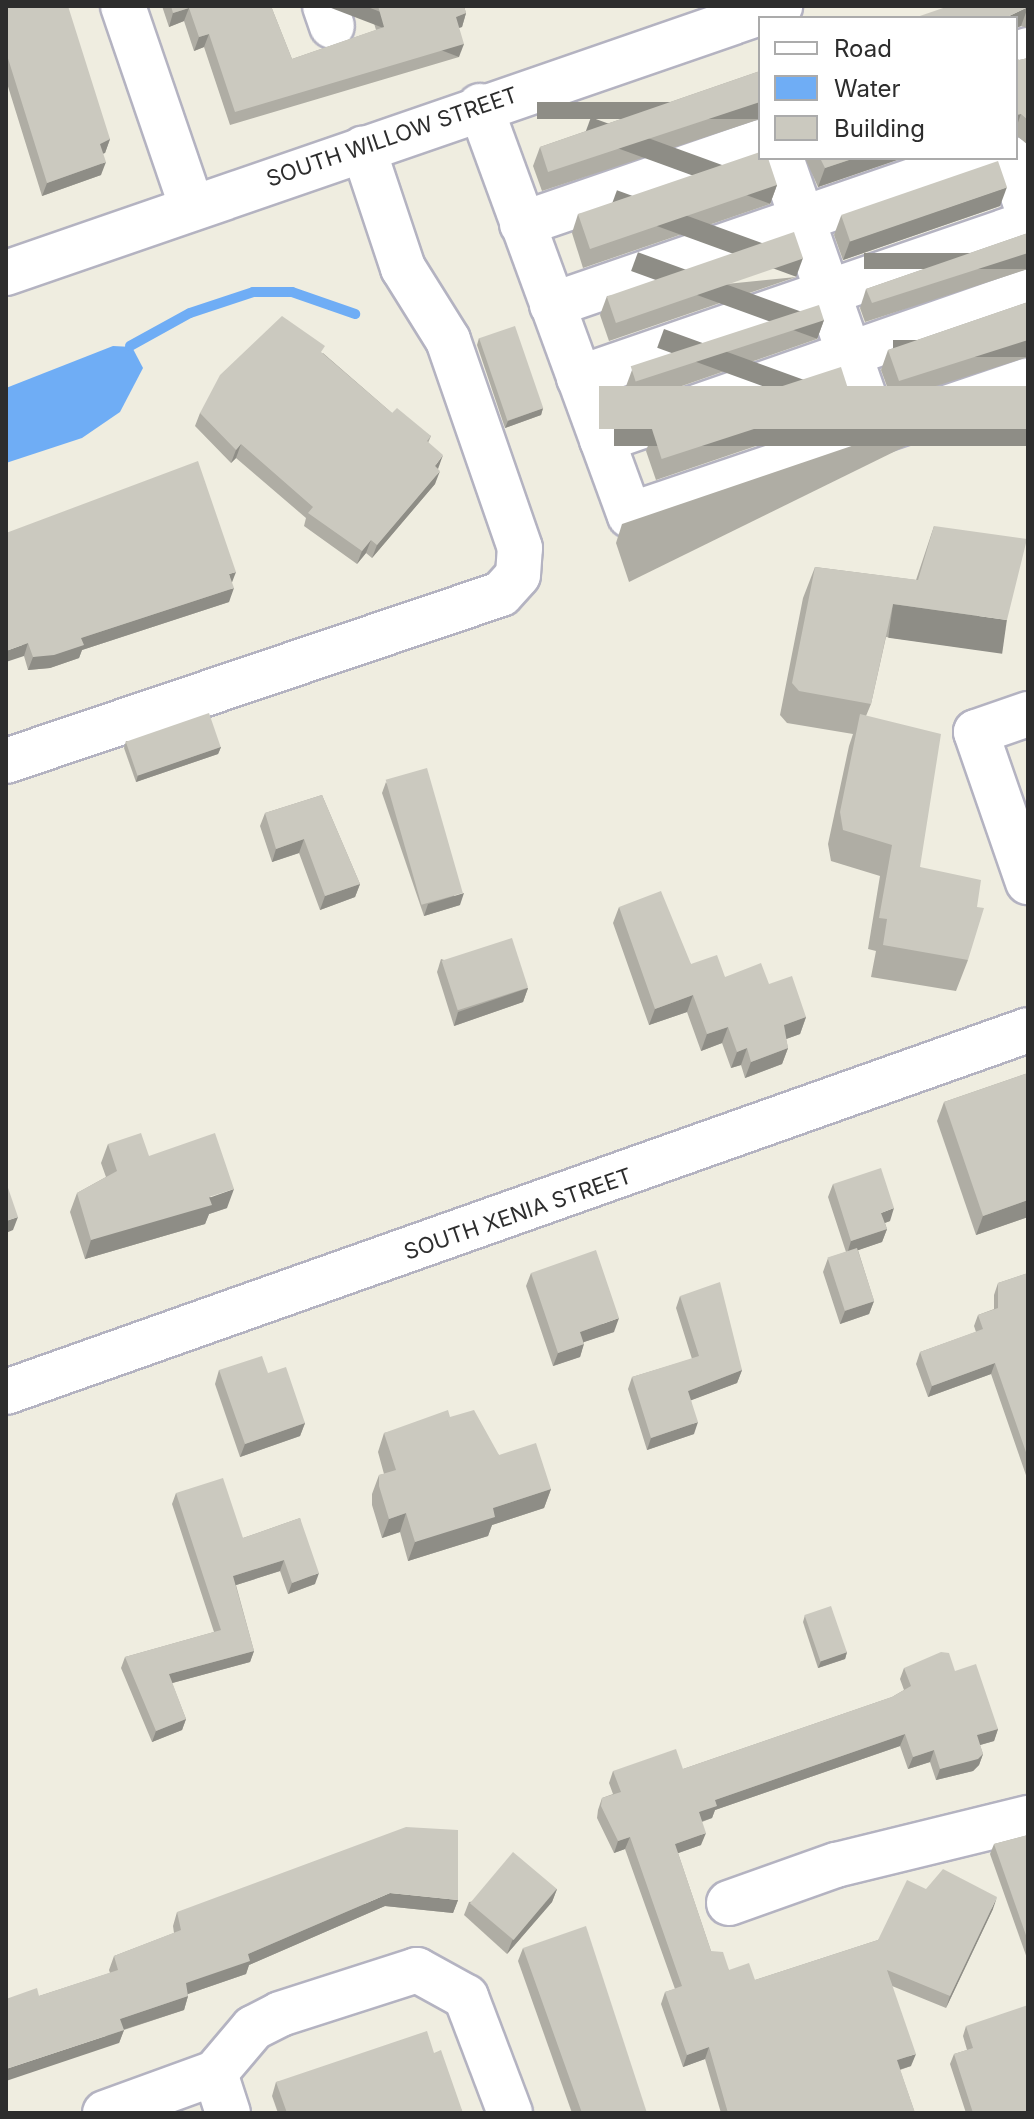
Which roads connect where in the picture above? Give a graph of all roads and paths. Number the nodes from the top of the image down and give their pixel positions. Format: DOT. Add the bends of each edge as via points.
graph roads {
  1 [pos="123,6"];
  2 [pos="764,9"];
  3 [pos="480,106"];
  4 [pos="758,143"];
  5 [pos="363,148"];
  6 [pos="782,160"];
  7 [pos="974,160"];
  8 [pos="1011,160"];
  9 [pos="192,207"];
  10 [pos="1028,211"];
  11 [pos="802,219"];
  12 [pos="1028,223"];
  13 [pos="522,224"];
  14 [pos="6,273"];
  15 [pos="827,292"];
  16 [pos="1028,292"];
  17 [pos="552,305"];
  18 [pos="849,354"];
  19 [pos="579,378"];
  20 [pos="1028,380"];
  21 [pos="876,431"];
  22 [pos="602,440"];
  23 [pos="1028,714"];
  24 [pos="6,761"];
  25 [pos="1028,882"];
  26 [pos="1028,1030"];
  27 [pos="6,1392"];
  28 [pos="1028,1818"];
  29 [pos="729,1903"];
  30 [pos="222,2093"];
  31 [pos="105,2113"];
  32 [pos="510,2113"];
  1 -- 9 [label="street"];
  2 -- 3 [label="street, SOUTH WILLOW STREET"];
  3 -- 5 [label="street, SOUTH WILLOW STREET"];
  3 -- 13 [label="street"];
  4 -- 13 [label="street"];
  5 -- 9 [label="street, SOUTH WILLOW STREET"];
  5 -- 24 [label="street" via="403,268 448,340 520,548 518,575 501,594"];
  6 -- 11 [label="street"];
  7 -- 11 [label="street"];
  8 -- 10 [label="street"];
  9 -- 14 [label="street, SOUTH WILLOW STREET"];
  11 -- 15 [label="street"];
  11 -- 17 [label="street"];
  12 -- 15 [label="street"];
  13 -- 17 [label="street"];
  15 -- 18 [label="street"];
  15 -- 19 [label="street"];
  16 -- 18 [label="street"];
  17 -- 19 [label="street"];
  18 -- 21 [label="street"];
  18 -- 22 [label="street"];
  19 -- 22 [label="street"];
  20 -- 21 [label="street"];
  21 -- 22 [label="street" via="630,515"];
  23 -- 25 [label="street" via="976,732"];
  26 -- 27 [label="street, SOUTH XENIA STREET"];
  28 -- 29 [label="street" via="836,1865"];
  30 -- 31 [label="street"];
  30 -- 32 [label="street" via="253,2028 280,2014 417,1970 466,1997"];
}
